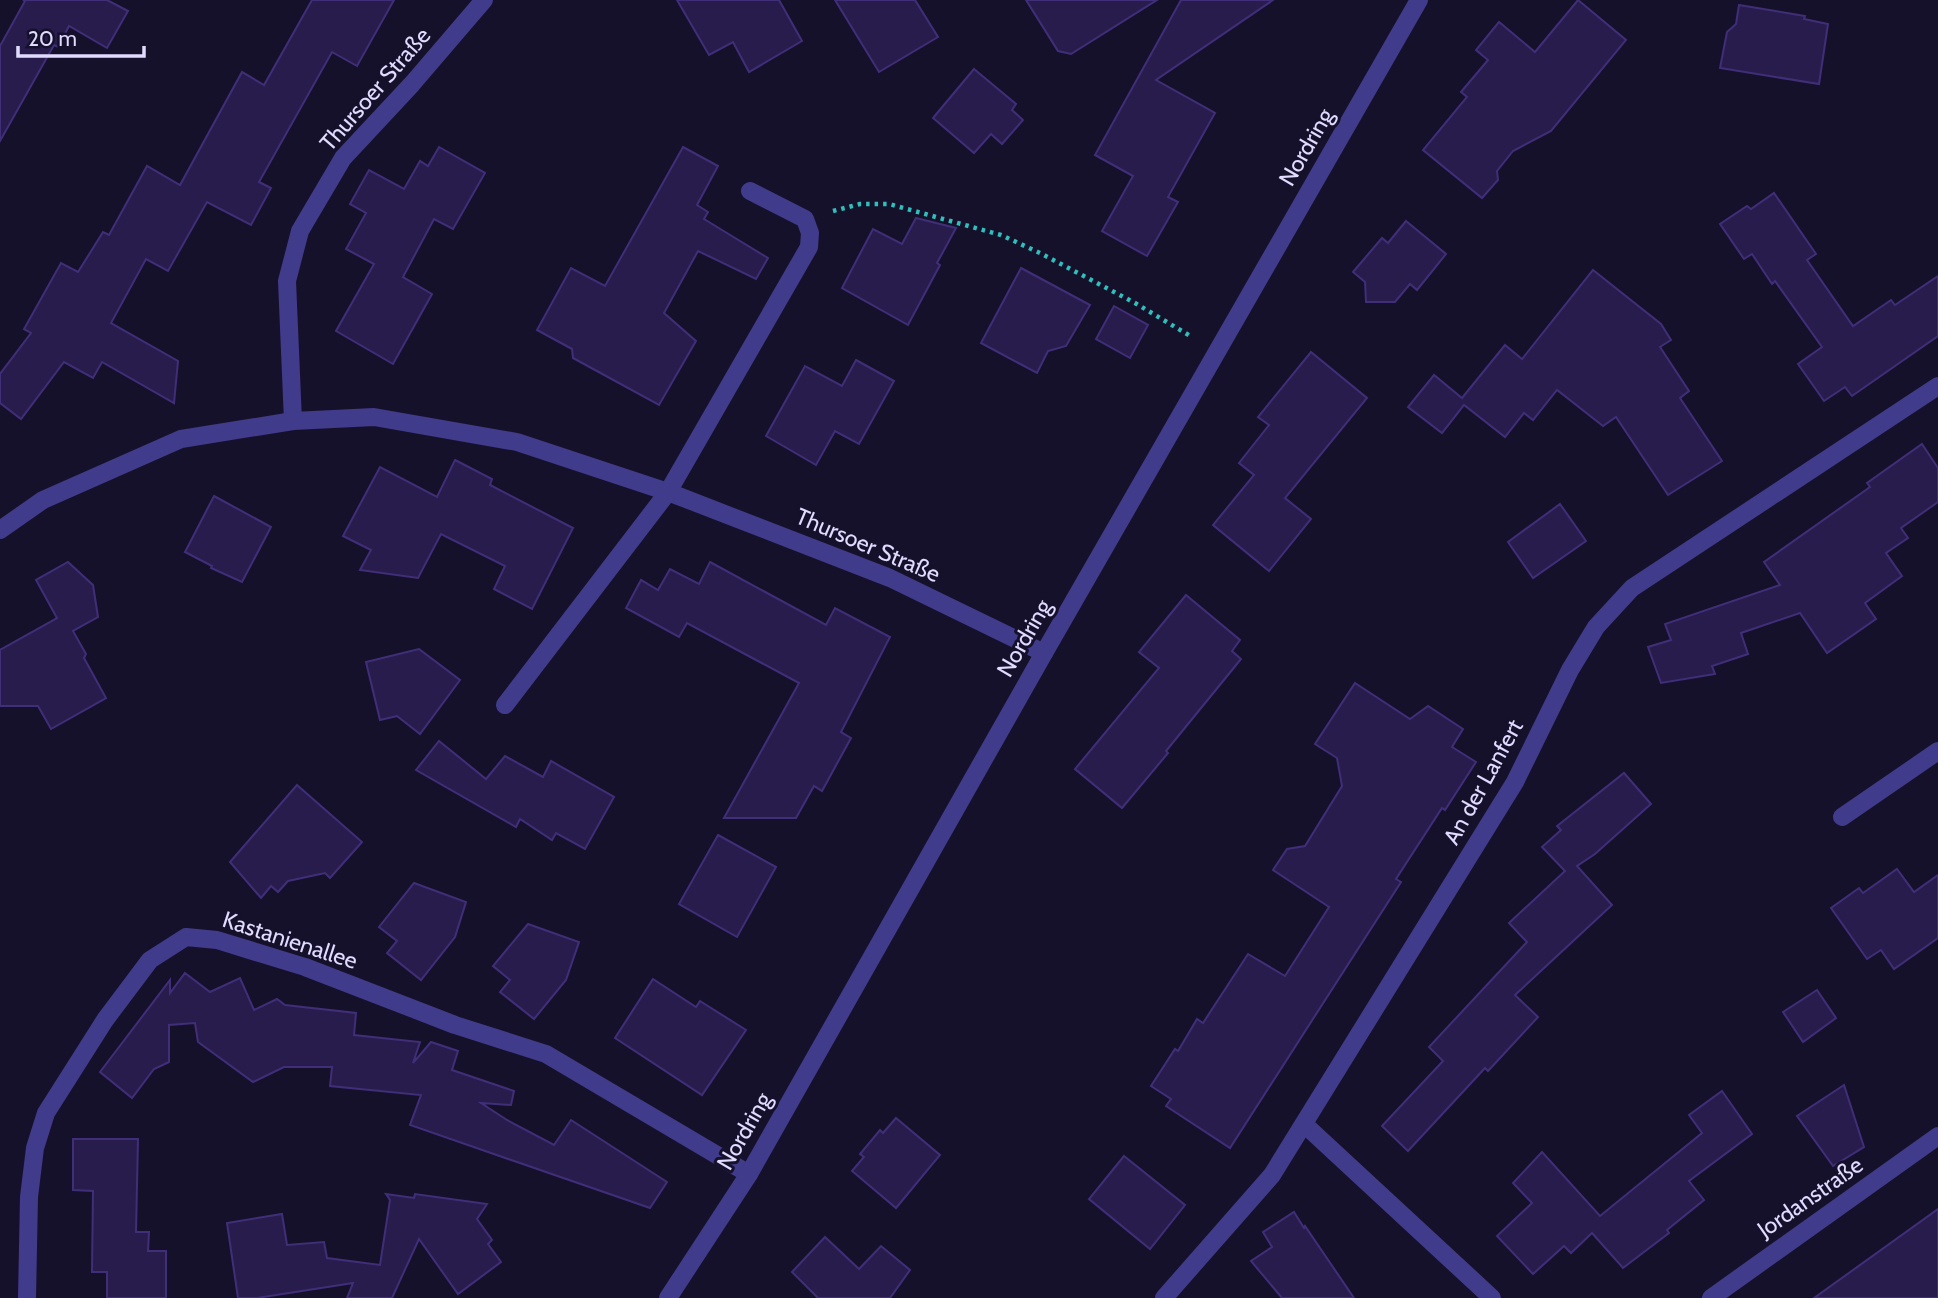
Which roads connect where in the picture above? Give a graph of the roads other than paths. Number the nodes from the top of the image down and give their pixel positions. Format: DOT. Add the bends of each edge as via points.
graph roads {
  1 [pos="484,0"];
  2 [pos="1419,0"];
  3 [pos="750,191"];
  4 [pos="1938,386"];
  5 [pos="293,421"];
  6 [pos="668,492"];
  7 [pos="0,530"];
  8 [pos="1044,653"];
  9 [pos="505,705"];
  10 [pos="1938,751"];
  11 [pos="1842,817"];
  12 [pos="1304,1124"];
  13 [pos="1938,1136"];
  14 [pos="749,1174"];
  15 [pos="27,1298"];
  16 [pos="667,1298"];
  17 [pos="1164,1298"];
  18 [pos="1492,1298"];
  19 [pos="1711,1298"];
  1 -- 5 [label="street, Thursoer Straße" via="343,158 300,231 287,281"];
  2 -- 8 [label="street, Nordring"];
  3 -- 6 [label="street" via="805,219 809,247"];
  4 -- 12 [label="street, An der Lanfert" via="1632,588 1596,627 1515,782"];
  5 -- 6 [label="street, Thursoer Straße" via="374,416 517,442"];
  5 -- 7 [label="street, Thursoer Straße" via="181,439 43,500"];
  6 -- 8 [label="street, Thursoer Straße" via="890,578"];
  6 -- 9 [label="street"];
  8 -- 14 [label="street, Nordring"];
  10 -- 11 [label="street"];
  12 -- 17 [label="street, An der Lanfert" via="1272,1175"];
  12 -- 18 [label="street"];
  13 -- 19 [label="street, Jordanstraße"];
  14 -- 15 [label="street, Kastanienallee" via="546,1054 455,1025 305,967 217,940 186,937 150,960 46,1113 35,1148 29,1197"];
  14 -- 16 [label="street, Nordring"];
}
